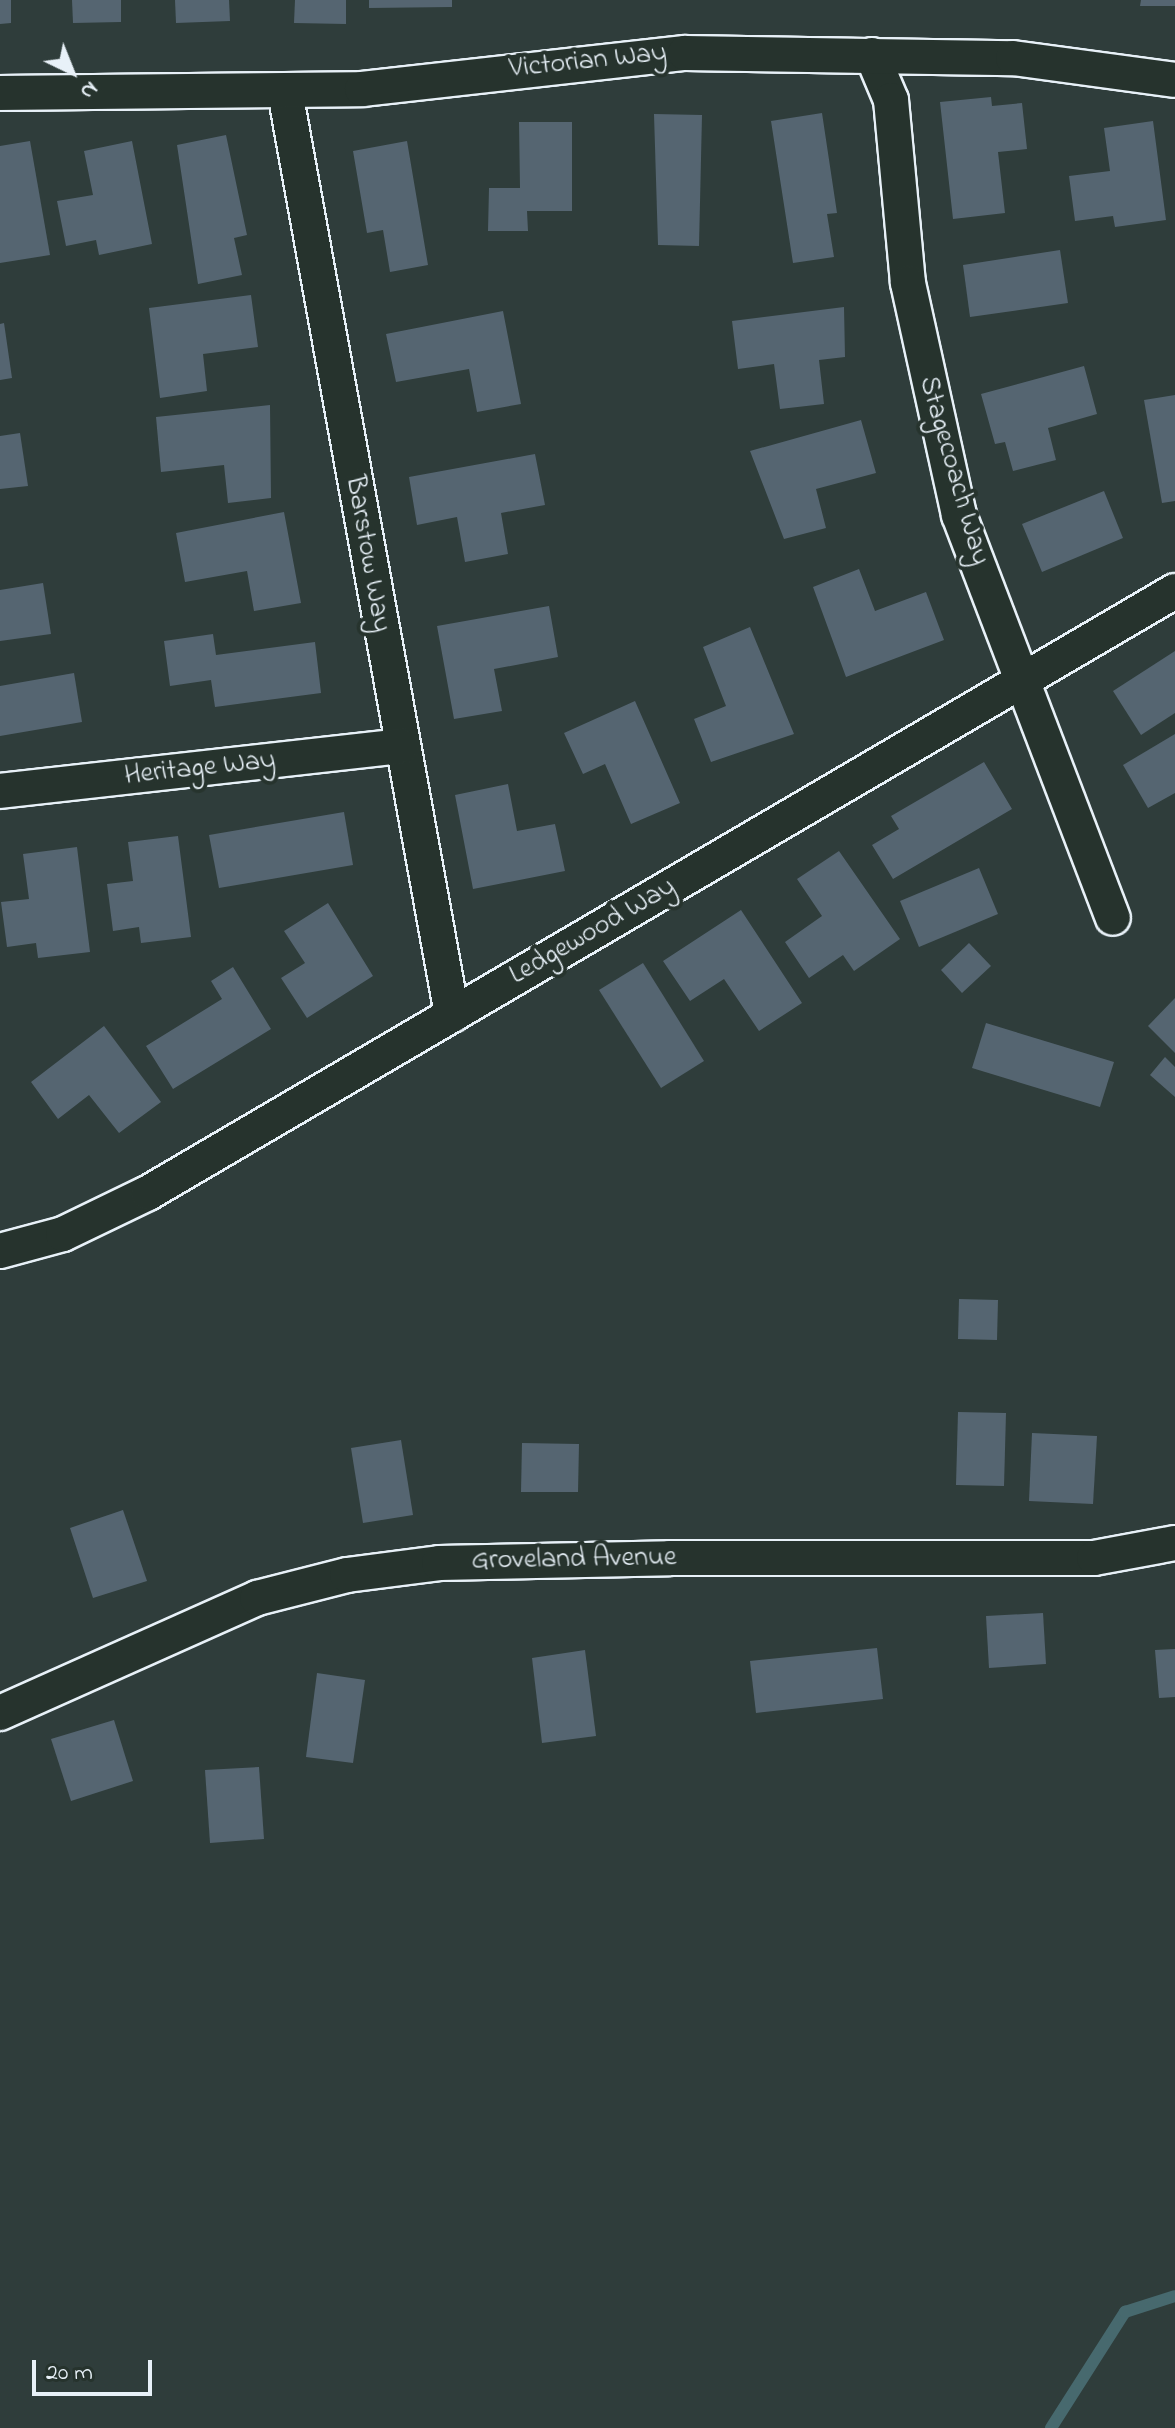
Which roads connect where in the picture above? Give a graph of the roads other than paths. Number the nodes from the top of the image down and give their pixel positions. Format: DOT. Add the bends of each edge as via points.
graph roads {
  1 [pos="872,55"];
  2 [pos="1175,80"];
  3 [pos="285,92"];
  4 [pos="0,93"];
  5 [pos="1175,591"];
  6 [pos="1026,678"];
  7 [pos="401,746"];
  8 [pos="0,791"];
  9 [pos="1113,918"];
  10 [pos="452,1015"];
  11 [pos="0,1251"];
  12 [pos="1175,1543"];
  13 [pos="0,1713"];
  1 -- 2 [label="street, Victorian Way" via="1013,58"];
  1 -- 3 [label="street, Victorian Way" via="685,53"];
  1 -- 6 [label="street, Stagecoach Way" via="891,100 923,373 959,515"];
  3 -- 4 [label="street, Victorian Way"];
  3 -- 7 [label="street, Barstow Way"];
  5 -- 6 [label="street, Ledgewood Way"];
  6 -- 9 [label="street, Stagecoach Way"];
  6 -- 10 [label="street, Ledgewood Way"];
  7 -- 8 [label="street, Heritage Way"];
  7 -- 10 [label="street, Barstow Way"];
  10 -- 11 [label="street, Ledgewood Way" via="107,1216"];
  12 -- 13 [label="street, Groveland Avenue" via="1094,1558 439,1563 347,1575 257,1598"];
}
